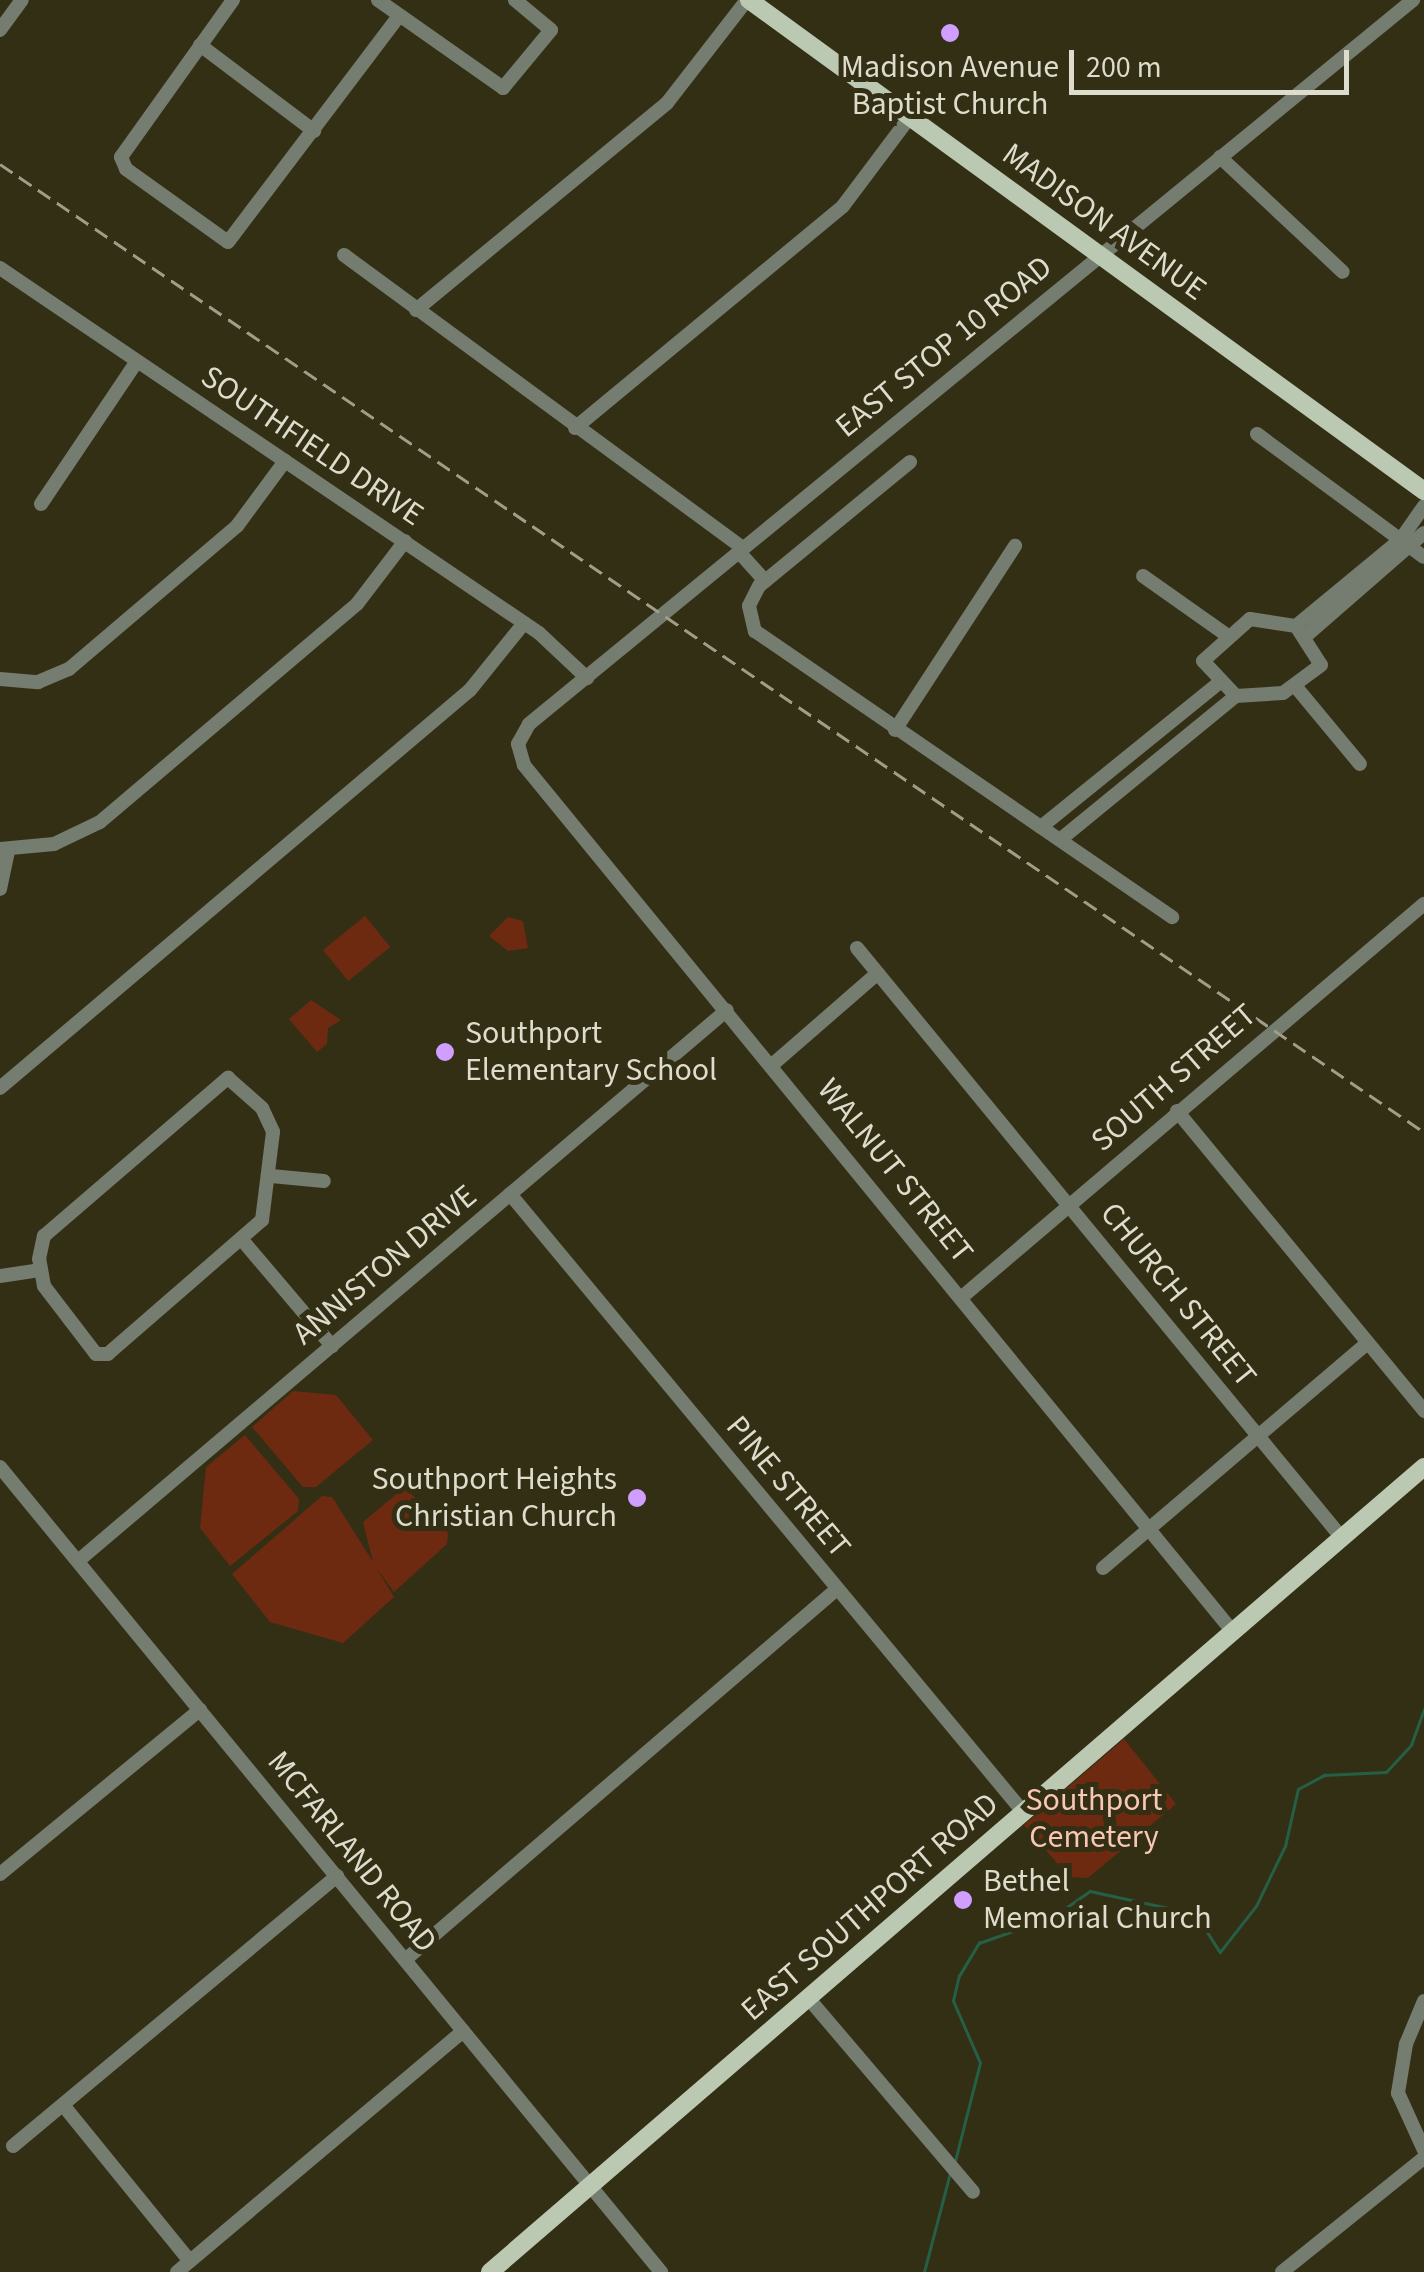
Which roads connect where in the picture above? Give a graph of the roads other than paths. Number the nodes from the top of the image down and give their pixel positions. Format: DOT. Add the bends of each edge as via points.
graph roads {
  1 [pos="22,0"];
  2 [pos="233,0"];
  3 [pos="378,0"];
  4 [pos="515,0"];
  5 [pos="748,0"];
  6 [pos="1412,0"];
  7 [pos="399,16"];
  8 [pos="0,30"];
  9 [pos="200,45"];
  10 [pos="910,118"];
  11 [pos="314,131"];
  12 [pos="1220,157"];
  13 [pos="344,254"];
  14 [pos="1098,256"];
  15 [pos="0,269"];
  16 [pos="1344,272"];
  17 [pos="416,310"];
  18 [pos="137,361"];
  19 [pos="575,428"];
  20 [pos="1258,434"];
  21 [pos="286,461"];
  22 [pos="910,462"];
  23 [pos="1424,491"];
  24 [pos="41,504"];
  25 [pos="1424,506"];
  26 [pos="1424,533"];
  27 [pos="404,541"];
  28 [pos="1016,546"];
  29 [pos="1412,548"];
  30 [pos="741,550"];
  31 [pos="1143,576"];
  32 [pos="765,581"];
  33 [pos="524,623"];
  34 [pos="1301,631"];
  35 [pos="1228,636"];
  36 [pos="587,678"];
  37 [pos="0,679"];
  38 [pos="1219,683"];
  39 [pos="1296,687"];
  40 [pos="1236,696"];
  41 [pos="895,730"];
  42 [pos="518,744"];
  43 [pos="1360,764"];
  44 [pos="1040,827"];
  45 [pos="1061,839"];
  46 [pos="4,849"];
  47 [pos="0,889"];
  48 [pos="1424,904"];
  49 [pos="1172,917"];
  50 [pos="857,948"];
  51 [pos="878,974"];
  52 [pos="727,1010"];
  53 [pos="772,1065"];
  54 [pos="0,1088"];
  55 [pos="1177,1111"];
  56 [pos="271,1176"];
  57 [pos="324,1181"];
  58 [pos="510,1194"];
  59 [pos="1068,1205"];
  60 [pos="242,1241"];
  61 [pos="40,1270"];
  62 [pos="0,1276"];
  63 [pos="962,1297"];
  64 [pos="1367,1343"];
  65 [pos="332,1346"];
  66 [pos="1424,1412"];
  67 [pos="1258,1436"];
  68 [pos="0,1467"];
  69 [pos="1424,1467"];
  70 [pos="1149,1530"];
  71 [pos="1342,1538"];
  72 [pos="78,1562"];
  73 [pos="1103,1568"];
  74 [pos="837,1589"];
  75 [pos="1234,1632"];
  76 [pos="200,1710"];
  77 [pos="1024,1814"];
  78 [pos="0,1874"];
  79 [pos="336,1876"];
  80 [pos="405,1960"];
  81 [pos="809,1999"];
  82 [pos="1424,2000"];
  83 [pos="464,2030"];
  84 [pos="62,2105"];
  85 [pos="13,2146"];
  86 [pos="1424,2150"];
  87 [pos="1424,2158"];
  88 [pos="592,2187"];
  89 [pos="972,2192"];
  90 [pos="190,2261"];
  91 [pos="177,2272"];
  92 [pos="490,2272"];
  93 [pos="661,2272"];
  94 [pos="1282,2272"];
  1 -- 8 [label="street"];
  2 -- 9 [label="street"];
  3 -- 7 [label="street"];
  4 -- 7 [label="street" via="551,30 504,88"];
  5 -- 10 [label="main road, MADISON AVENUE"];
  5 -- 17 [label="street" via="667,103"];
  6 -- 12 [label="street, EAST STOP 10 ROAD"];
  7 -- 11 [label="street"];
  9 -- 11 [label="street"];
  9 -- 11 [label="street" via="121,160 230,242"];
  10 -- 14 [label="main road, MADISON AVENUE"];
  10 -- 19 [label="street" via="849,200"];
  12 -- 14 [label="street, EAST STOP 10 ROAD"];
  12 -- 16 [label="street"];
  13 -- 17 [label="street"];
  14 -- 23 [label="main road, MADISON AVENUE"];
  14 -- 30 [label="street, EAST STOP 10 ROAD"];
  15 -- 18 [label="street, SOUTHFIELD DRIVE"];
  17 -- 19 [label="street"];
  18 -- 21 [label="street, SOUTHFIELD DRIVE"];
  18 -- 24 [label="street"];
  19 -- 30 [label="street"];
  20 -- 29 [label="street"];
  21 -- 27 [label="street, SOUTHFIELD DRIVE"];
  21 -- 37 [label="street" via="231,532 69,668 46,680"];
  22 -- 32 [label="street"];
  25 -- 29 [label="street"];
  26 -- 29 [label="street"];
  27 -- 33 [label="street, SOUTHFIELD DRIVE"];
  27 -- 46 [label="street" via="357,604 100,822 58,843"];
  28 -- 41 [label="street"];
  29 -- 34 [label="street"];
  30 -- 32 [label="street"];
  30 -- 36 [label="street, EAST STOP 10 ROAD"];
  31 -- 35 [label="street"];
  32 -- 41 [label="street" via="750,602 757,634"];
  33 -- 36 [label="street, SOUTHFIELD DRIVE"];
  33 -- 54 [label="street" via="470,690"];
  34 -- 35 [label="street" via="1250,619"];
  34 -- 39 [label="street" via="1322,663"];
  35 -- 38 [label="street" via="1203,661"];
  36 -- 42 [label="street, EAST STOP 10 ROAD" via="530,724"];
  38 -- 40 [label="street"];
  38 -- 44 [label="street"];
  39 -- 40 [label="street"];
  39 -- 43 [label="street"];
  40 -- 45 [label="street"];
  41 -- 44 [label="street"];
  42 -- 52 [label="street, WALNUT STREET" via="524,765"];
  44 -- 45 [label="street"];
  45 -- 49 [label="street"];
  46 -- 47 [label="street"];
  48 -- 55 [label="street, SOUTH STREET"];
  50 -- 51 [label="street, CHURCH STREET"];
  51 -- 53 [label="street"];
  51 -- 59 [label="street, CHURCH STREET"];
  52 -- 53 [label="street, WALNUT STREET"];
  52 -- 58 [label="street, ANNISTON DRIVE"];
  53 -- 63 [label="street, WALNUT STREET"];
  55 -- 59 [label="street, SOUTH STREET"];
  55 -- 64 [label="street"];
  56 -- 57 [label="street"];
  56 -- 60 [label="street" via="266,1212"];
  56 -- 61 [label="street" via="270,1123 230,1078 55,1222 42,1240"];
  58 -- 65 [label="street, ANNISTON DRIVE"];
  58 -- 74 [label="street, PINE STREET"];
  59 -- 63 [label="street, SOUTH STREET"];
  59 -- 67 [label="street, CHURCH STREET"];
  60 -- 61 [label="street" via="102,1356 51,1302"];
  60 -- 65 [label="street"];
  61 -- 62 [label="street"];
  63 -- 70 [label="street, WALNUT STREET"];
  64 -- 66 [label="street"];
  64 -- 67 [label="street"];
  65 -- 72 [label="street, ANNISTON DRIVE"];
  67 -- 70 [label="street"];
  67 -- 71 [label="street, CHURCH STREET"];
  68 -- 72 [label="street, MCFARLAND ROAD"];
  69 -- 71 [label="main road, EAST SOUTHPORT ROAD"];
  70 -- 73 [label="street"];
  70 -- 75 [label="street, WALNUT STREET"];
  71 -- 75 [label="main road, EAST SOUTHPORT ROAD"];
  72 -- 76 [label="street, MCFARLAND ROAD"];
  74 -- 77 [label="street, PINE STREET"];
  74 -- 80 [label="street"];
  75 -- 77 [label="main road, EAST SOUTHPORT ROAD"];
  76 -- 78 [label="street"];
  76 -- 79 [label="street, MCFARLAND ROAD"];
  77 -- 81 [label="main road, EAST SOUTHPORT ROAD"];
  79 -- 80 [label="street, MCFARLAND ROAD"];
  79 -- 84 [label="street"];
  80 -- 83 [label="street, MCFARLAND ROAD"];
  81 -- 88 [label="main road, EAST SOUTHPORT ROAD"];
  81 -- 89 [label="street"];
  82 -- 86 [label="street" via="1398,2093"];
  83 -- 88 [label="street, MCFARLAND ROAD"];
  83 -- 90 [label="street"];
  84 -- 85 [label="street"];
  84 -- 90 [label="street"];
  87 -- 94 [label="street"];
  88 -- 92 [label="main road, EAST SOUTHPORT ROAD"];
  88 -- 93 [label="street, MCFARLAND ROAD"];
  90 -- 91 [label="street"];
}
